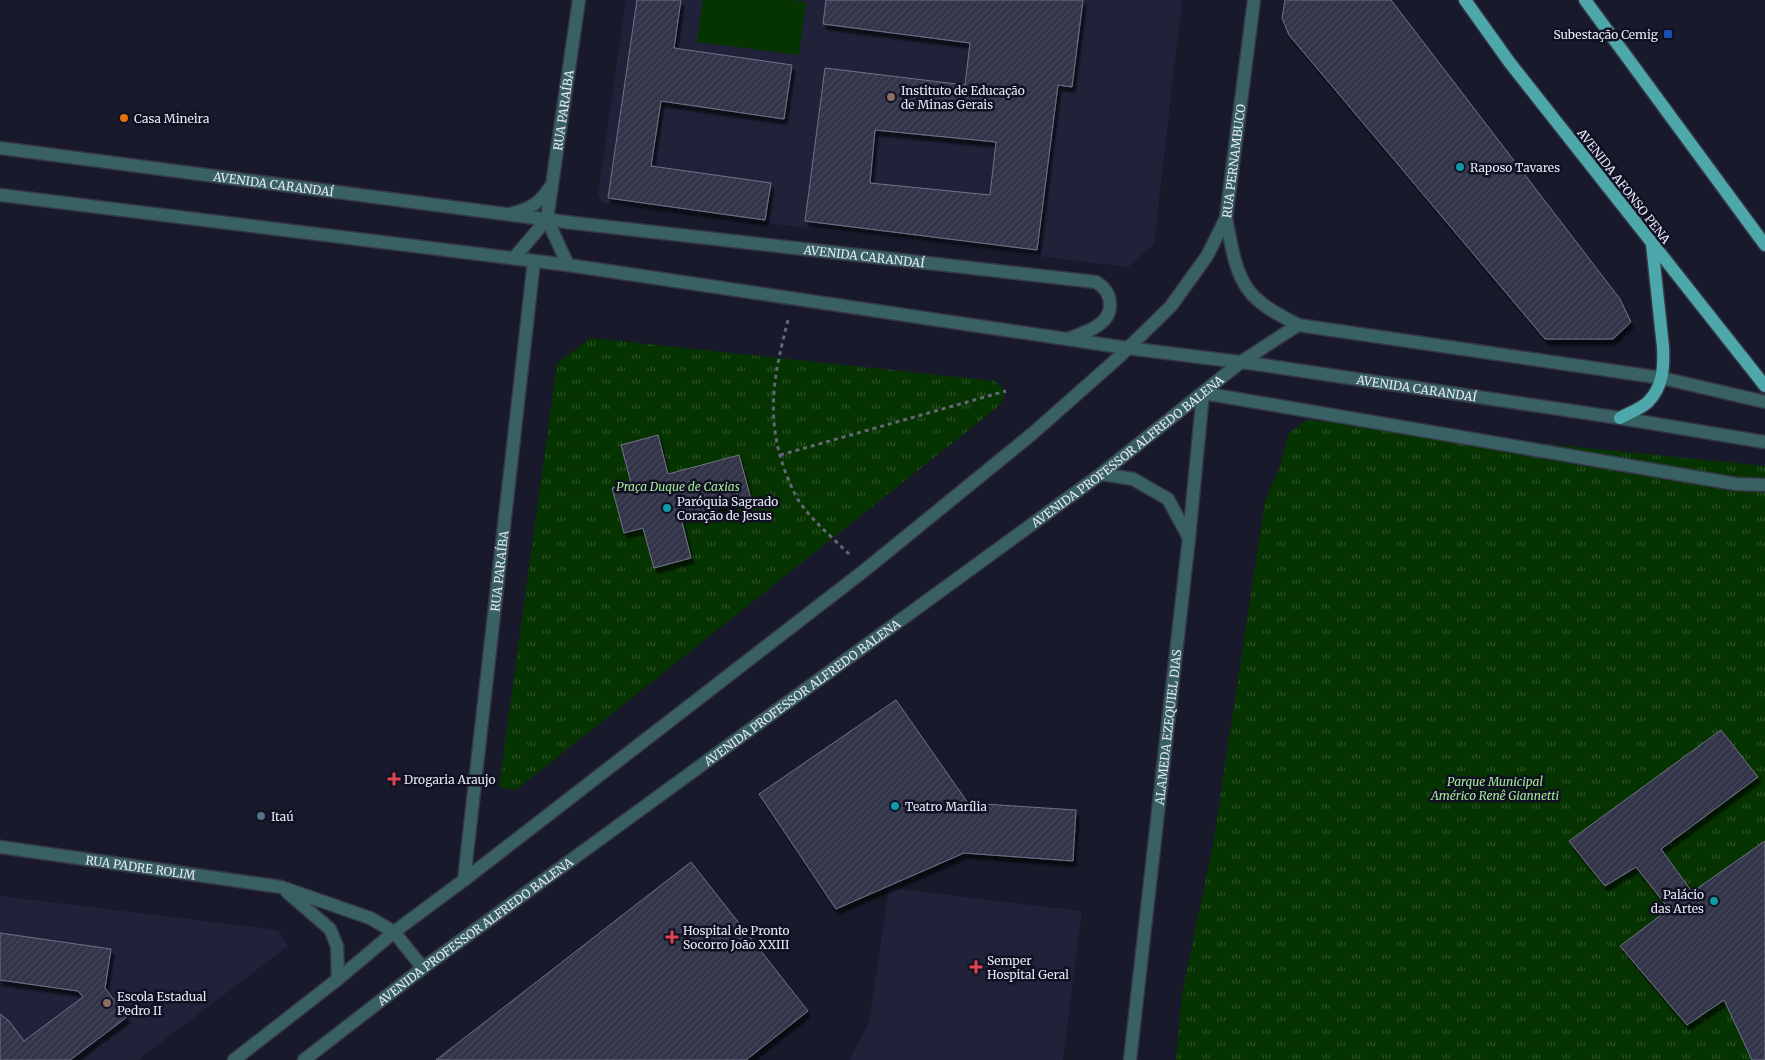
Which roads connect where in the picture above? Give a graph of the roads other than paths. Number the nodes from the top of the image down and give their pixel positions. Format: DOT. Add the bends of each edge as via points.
graph roads {
  1 [pos="578,0"];
  2 [pos="1254,0"];
  3 [pos="1465,0"];
  4 [pos="1585,0"];
  5 [pos="0,148"];
  6 [pos="552,183"];
  7 [pos="0,195"];
  8 [pos="506,214"];
  9 [pos="1226,218"];
  10 [pos="547,220"];
  11 [pos="1652,244"];
  12 [pos="1765,245"];
  13 [pos="514,258"];
  14 [pos="534,261"];
  15 [pos="568,265"];
  16 [pos="1298,325"];
  17 [pos="1068,339"];
  18 [pos="1127,348"];
  19 [pos="1241,362"];
  20 [pos="1662,378"];
  21 [pos="1765,386"];
  22 [pos="1203,393"];
  23 [pos="1765,402"];
  24 [pos="1620,418"];
  25 [pos="1765,442"];
  26 [pos="1101,474"];
  27 [pos="1765,485"];
  28 [pos="1189,538"];
  29 [pos="0,847"];
  30 [pos="464,880"];
  31 [pos="281,887"];
  32 [pos="394,932"];
  33 [pos="422,968"];
  34 [pos="338,979"];
  35 [pos="234,1060"];
  36 [pos="304,1060"];
  37 [pos="1130,1060"];
  1 -- 6 [label="street, RUA PARAÍBA"];
  2 -- 9 [label="street, RUA PERNAMBUCO"];
  3 -- 11 [label="main road, AVENIDA AFONSO PENA" via="1510,63"];
  4 -- 12 [label="main road"];
  5 -- 8 [label="street, AVENIDA CARANDAÍ"];
  6 -- 8 [label="street" via="543,198 533,206"];
  6 -- 10 [label="street, RUA PARAÍBA"];
  7 -- 13 [label="street, AVENIDA CARANDAÍ"];
  8 -- 10 [label="street, AVENIDA CARANDAÍ"];
  9 -- 16 [label="street" via="1239,272 1250,292 1272,311"];
  9 -- 18 [label="street, RUA PERNAMBUCO" via="1207,256 1171,306"];
  10 -- 13 [label="street"];
  10 -- 15 [label="street"];
  10 -- 17 [label="street, AVENIDA CARANDAÍ" via="1096,282 1105,288 1110,298 1108,316 1091,330"];
  11 -- 20 [label="main road" via="1664,363"];
  11 -- 21 [label="main road, AVENIDA AFONSO PENA"];
  13 -- 14 [label="street, AVENIDA CARANDAÍ"];
  14 -- 15 [label="street, AVENIDA CARANDAÍ"];
  14 -- 30 [label="street, RUA PARAÍBA"];
  15 -- 17 [label="street, AVENIDA CARANDAÍ"];
  16 -- 19 [label="street, AVENIDA PROFESSOR ALFREDO BALENA"];
  16 -- 20 [label="street"];
  17 -- 18 [label="street, AVENIDA CARANDAÍ"];
  18 -- 19 [label="street, AVENIDA CARANDAÍ"];
  18 -- 30 [label="street" via="1032,434 865,570"];
  19 -- 22 [label="street, AVENIDA PROFESSOR ALFREDO BALENA"];
  19 -- 24 [label="street, AVENIDA CARANDAÍ"];
  20 -- 23 [label="street"];
  20 -- 24 [label="main road" via="1647,403"];
  22 -- 26 [label="street, AVENIDA PROFESSOR ALFREDO BALENA"];
  22 -- 27 [label="street" via="1736,484"];
  22 -- 28 [label="street, ALAMEDA EZEQUIEL DIAS"];
  24 -- 25 [label="street, AVENIDA CARANDAÍ"];
  26 -- 28 [label="street" via="1133,478 1168,499"];
  26 -- 33 [label="street, AVENIDA PROFESSOR ALFREDO BALENA"];
  28 -- 37 [label="street, ALAMEDA EZEQUIEL DIAS"];
  29 -- 31 [label="street, RUA PADRE ROLIM"];
  30 -- 32 [label="street"];
  31 -- 32 [label="street, RUA PADRE ROLIM" via="370,918"];
  31 -- 34 [label="street" via="330,929 338,946"];
  32 -- 33 [label="street"];
  32 -- 34 [label="street"];
  33 -- 36 [label="street, AVENIDA PROFESSOR ALFREDO BALENA"];
  34 -- 35 [label="street"];
}
